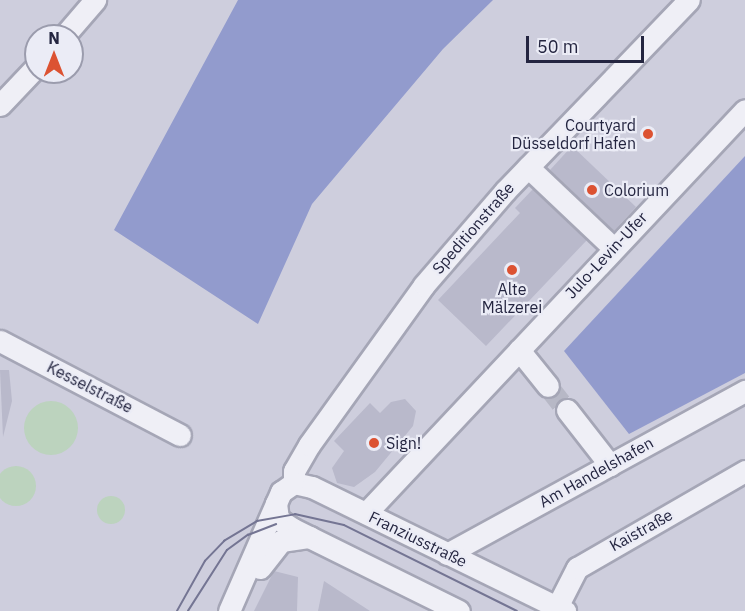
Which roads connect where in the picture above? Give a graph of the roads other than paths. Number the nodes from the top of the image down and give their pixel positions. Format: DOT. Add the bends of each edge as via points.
graph roads {
  1 [pos="95,0"];
  2 [pos="689,0"];
  3 [pos="74,24"];
  4 [pos="24,80"];
  5 [pos="0,105"];
  6 [pos="745,110"];
  7 [pos="528,167"];
  8 [pos="607,242"];
  9 [pos="0,341"];
  10 [pos="519,350"];
  11 [pos="548,386"];
  12 [pos="745,391"];
  13 [pos="567,410"];
  14 [pos="180,435"];
  15 [pos="610,465"];
  16 [pos="745,471"];
  17 [pos="294,483"];
  18 [pos="276,502"];
  19 [pos="366,513"];
  20 [pos="318,540"];
  21 [pos="447,554"];
  22 [pos="246,574"];
  23 [pos="561,609"];
  24 [pos="230,611"];
  25 [pos="459,611"];
  1 -- 3 [label="street"];
  2 -- 7 [label="street, Speditionstraße"];
  4 -- 5 [label="street"];
  6 -- 10 [label="street, Julo-Levin-Ufer"];
  7 -- 8 [label="street"];
  7 -- 17 [label="street, Speditionstraße" via="424,285 309,445 294,471"];
  9 -- 14 [label="street, Kesselstraße"];
  10 -- 11 [label="street"];
  10 -- 19 [label="street, Julo-Levin-Ufer"];
  12 -- 15 [label="street, Am Handelshafen"];
  13 -- 15 [label="street"];
  15 -- 21 [label="street, Am Handelshafen"];
  16 -- 23 [label="street, Kaistraße" via="577,567"];
  17 -- 18 [label="street" via="285,487"];
  17 -- 19 [label="street, Franziusstraße" via="312,487"];
  18 -- 20 [label="street" via="279,519"];
  18 -- 22 [label="street"];
  19 -- 21 [label="street, Franziusstraße"];
  20 -- 22 [label="street" via="300,536 281,541 258,571"];
  20 -- 25 [label="street"];
  21 -- 23 [label="street, Franziusstraße"];
  22 -- 24 [label="street"];
}
